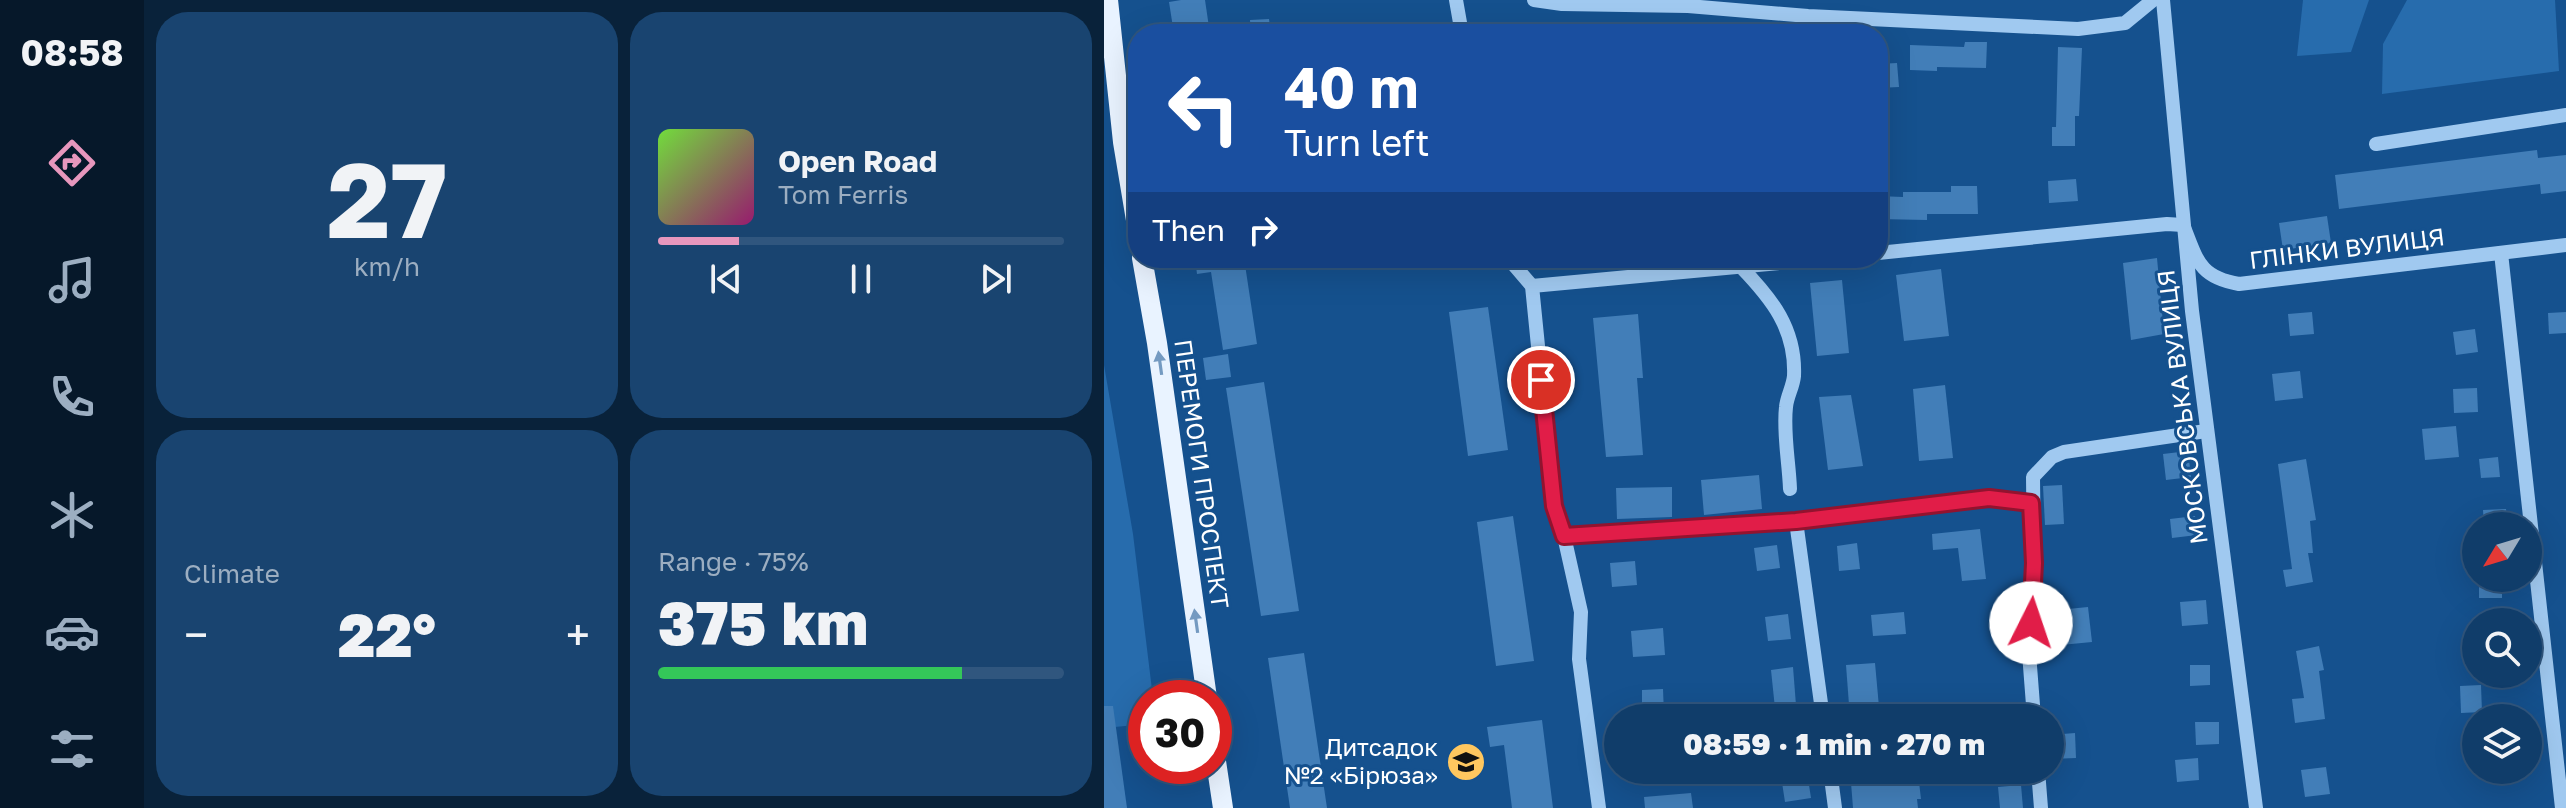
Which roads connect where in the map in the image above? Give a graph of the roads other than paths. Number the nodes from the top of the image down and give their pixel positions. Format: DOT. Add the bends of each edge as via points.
graph roads {
  1 [pos="1108,0"];
  2 [pos="1456,0"];
  3 [pos="1534,0"];
  4 [pos="1811,0"];
  5 [pos="2153,0"];
  6 [pos="2163,0"];
  7 [pos="1808,16"];
  8 [pos="1460,24"];
  9 [pos="2566,115"];
  10 [pos="2376,144"];
  11 [pos="1128,172"];
  12 [pos="2183,225"];
  13 [pos="2566,245"];
  14 [pos="1888,252"];
  15 [pos="2501,253"];
  16 [pos="1144,268"];
  17 [pos="1517,268"];
  18 [pos="1730,268"];
  19 [pos="1742,268"];
  20 [pos="1532,286"];
  21 [pos="2206,431"];
  22 [pos="1790,489"];
  23 [pos="2031,503"];
  24 [pos="1796,521"];
  25 [pos="1564,536"];
  26 [pos="1204,680"];
  27 [pos="1821,704"];
  28 [pos="2033,704"];
  29 [pos="1219,784"];
  30 [pos="1832,784"];
  31 [pos="2039,784"];
  32 [pos="1223,808"];
  33 [pos="1599,808"];
  34 [pos="1835,808"];
  35 [pos="2041,808"];
  36 [pos="2256,808"];
  37 [pos="2562,808"];
  1 -- 11 [label="main road"];
  2 -- 8 [label="street"];
  3 -- 7 [label="street"];
  4 -- 7 [label="street"];
  5 -- 7 [label="street" via="2125,23 2078,29"];
  6 -- 12 [label="street, МОСКОВСЬКА ВУЛИЦЯ"];
  9 -- 10 [label="street"];
  12 -- 14 [label="street"];
  12 -- 15 [label="street, ГЛІНКИ ВУЛИЦЯ" via="2201,268 2239,284"];
  12 -- 21 [label="street, МОСКОВСЬКА ВУЛИЦЯ"];
  13 -- 15 [label="street, ГЛІНКИ ВУЛИЦЯ"];
  15 -- 37 [label="street"];
  26 -- 16 [label="main road, ПЕРЕМОГИ ПРОСПЕКТ, one-way"];
  17 -- 20 [label="street"];
  18 -- 20 [label="street"];
  19 -- 22 [label="street" via="1770,296 1794,355 1786,406"];
  20 -- 25 [label="street" via="1554,506"];
  21 -- 23 [label="street" via="2064,452 2033,477"];
  21 -- 36 [label="street, МОСКОВСЬКА ВУЛИЦЯ"];
  23 -- 24 [label="street" via="1989,498"];
  23 -- 28 [label="street"];
  24 -- 25 [label="street"];
  24 -- 27 [label="street"];
  25 -- 33 [label="street" via="1581,612 1579,659"];
  29 -- 32 [label="main road"];
  30 -- 34 [label="street"];
  31 -- 35 [label="street"];
}
